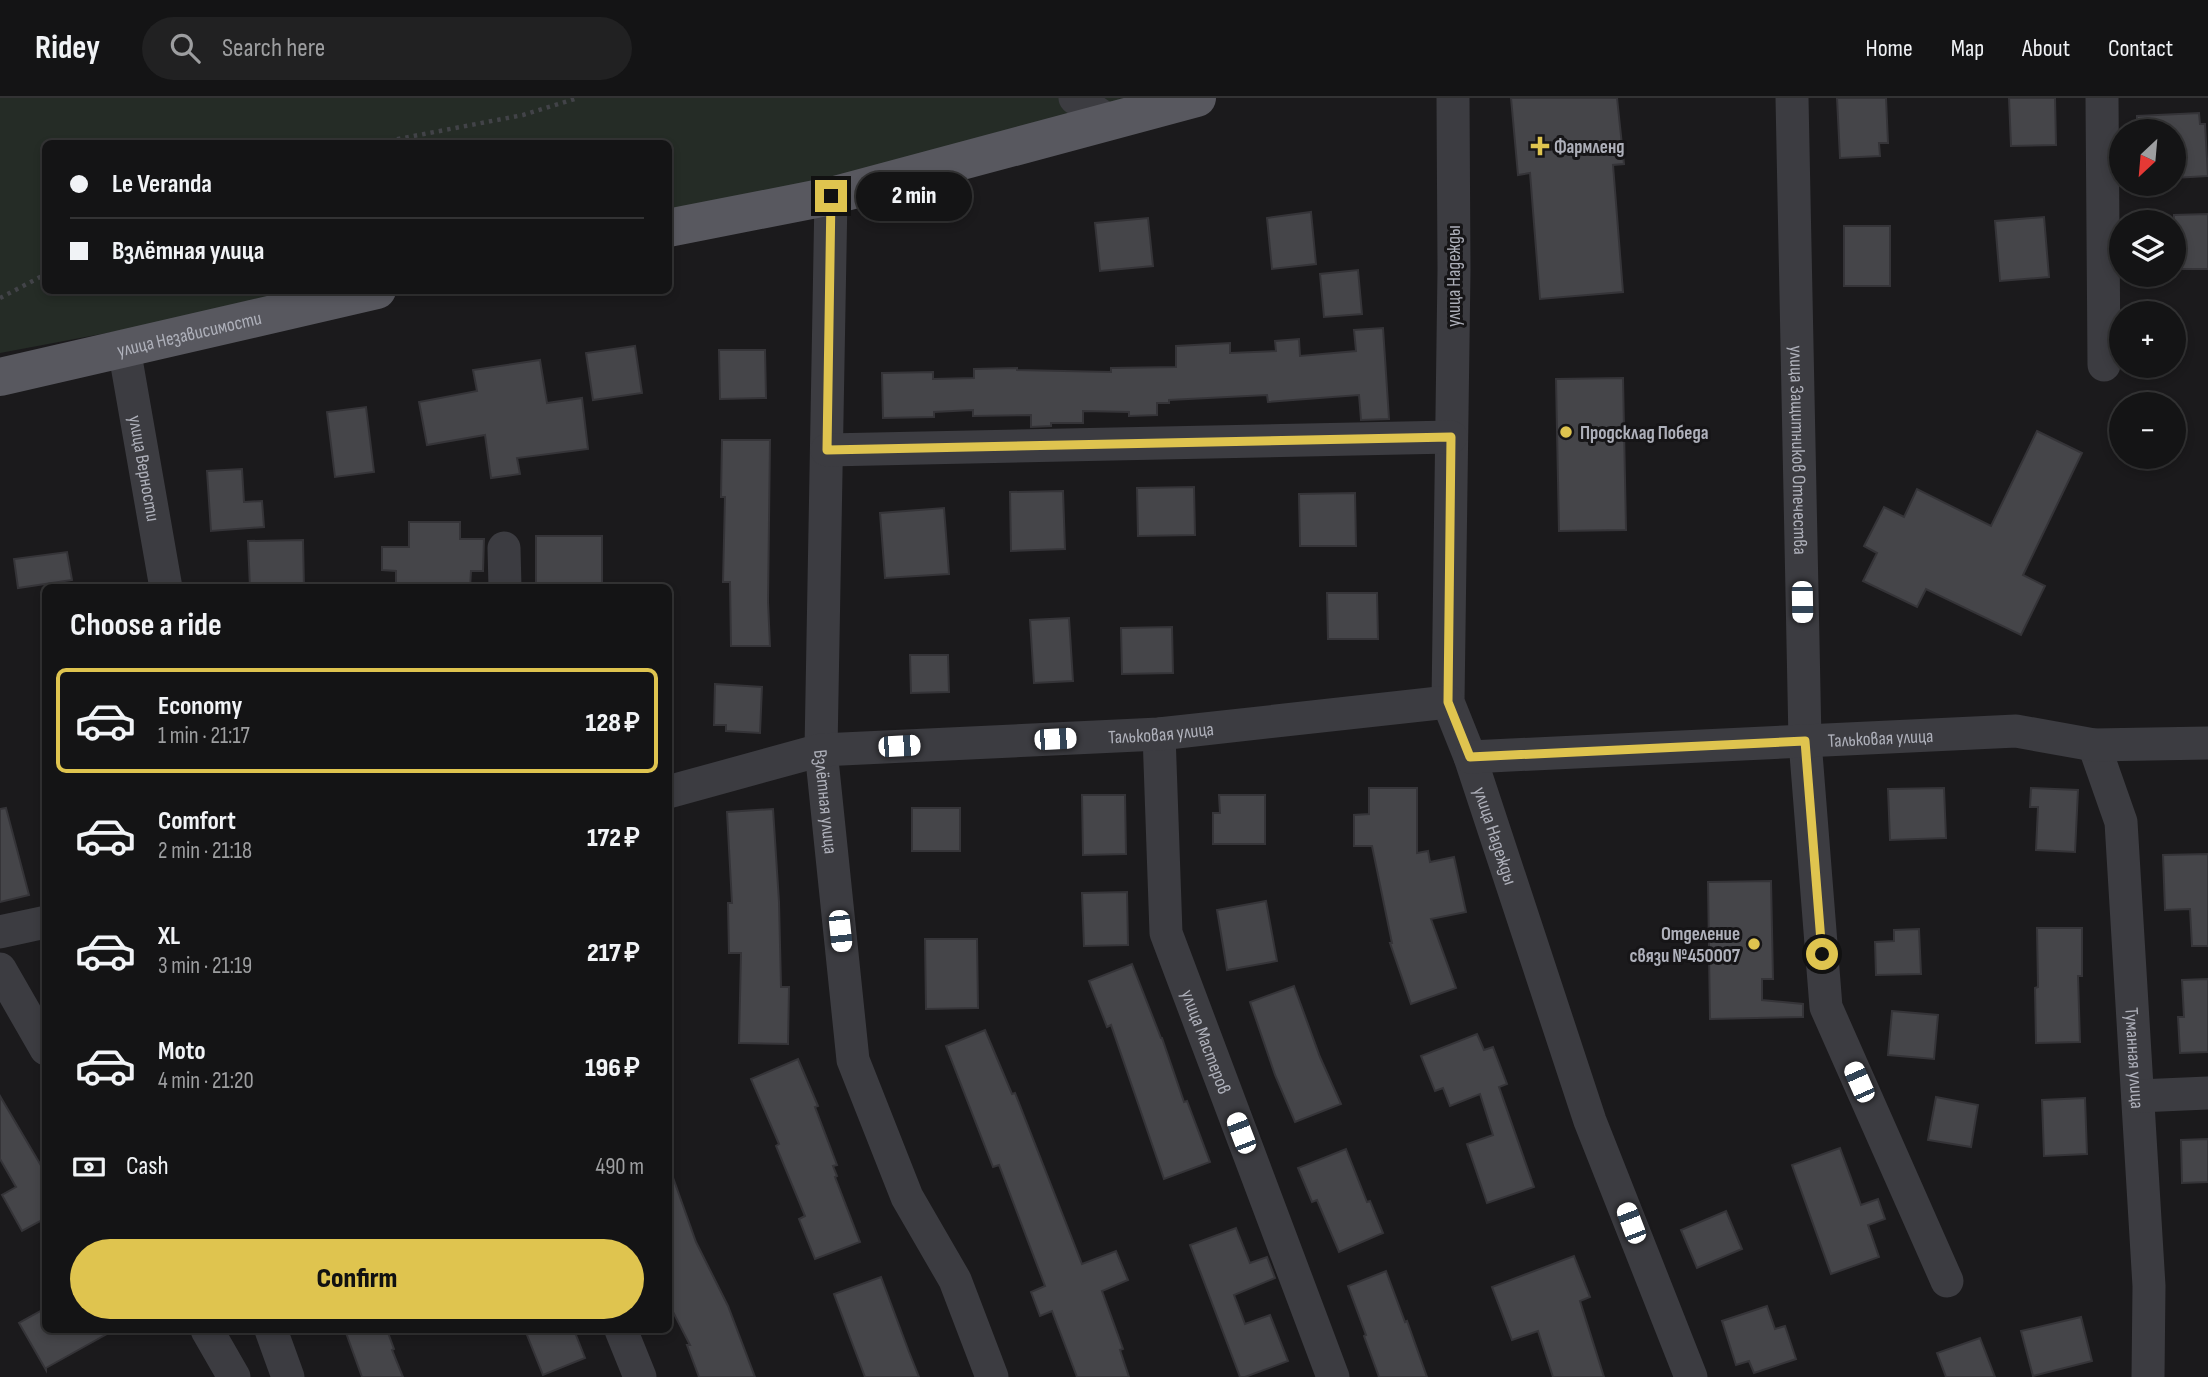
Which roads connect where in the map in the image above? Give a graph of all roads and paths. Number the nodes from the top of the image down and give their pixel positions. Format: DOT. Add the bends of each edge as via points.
graph roads {
  1 [pos="575,98"];
  2 [pos="1075,98"];
  3 [pos="1197,98"];
  4 [pos="1453,98"];
  5 [pos="1793,98"];
  6 [pos="2102,98"];
  7 [pos="1109,121"];
  8 [pos="393,140"];
  9 [pos="831,196"];
  10 [pos="672,227"];
  11 [pos="42,276"];
  12 [pos="360,294"];
  13 [pos="0,298"];
  14 [pos="124,348"];
  15 [pos="2104,365"];
  16 [pos="0,377"];
  17 [pos="1451,437"];
  18 [pos="827,450"];
  19 [pos="504,548"];
  20 [pos="165,584"];
  21 [pos="505,584"];
  22 [pos="1448,702"];
  23 [pos="1159,734"];
  24 [pos="1805,741"];
  25 [pos="2208,743"];
  26 [pos="2094,745"];
  27 [pos="821,750"];
  28 [pos="1470,757"];
  29 [pos="672,791"];
  30 [pos="42,923"];
  31 [pos="0,932"];
  32 [pos="0,969"];
  33 [pos="42,1042"];
  34 [pos="2208,1093"];
  35 [pos="2138,1096"];
  36 [pos="1947,1280"];
  37 [pos="209,1333"];
  38 [pos="272,1333"];
  39 [pos="622,1333"];
  40 [pos="234,1377"];
  41 [pos="288,1377"];
  42 [pos="639,1377"];
  43 [pos="992,1377"];
  44 [pos="1333,1377"];
  45 [pos="1691,1377"];
  46 [pos="2148,1377"];
  1 -- 8 [label="path" via="523,115"];
  2 -- 7 [label="street"];
  3 -- 7 [label="main road"];
  4 -- 17 [label="street, улица Надежды"];
  5 -- 24 [label="street, улица Защитников Отечества"];
  6 -- 15 [label="street"];
  7 -- 9 [label="main road"];
  9 -- 10 [label="main road"];
  9 -- 18 [label="street, Взлётная улица"];
  11 -- 13 [label="path"];
  12 -- 14 [label="main road, улица Независимости"];
  14 -- 16 [label="main road, улица Независимости"];
  14 -- 20 [label="street, улица Верности"];
  17 -- 18 [label="street"];
  17 -- 22 [label="street, улица Надежды"];
  18 -- 27 [label="street, Взлётная улица"];
  19 -- 21 [label="street"];
  22 -- 23 [label="street, Тальковая улица"];
  22 -- 28 [label="street, улица Надежды"];
  23 -- 27 [label="street, Тальковая улица"];
  23 -- 44 [label="street, улица Мастеров" via="1166,933"];
  24 -- 26 [label="street, Тальковая улица" via="2016,731"];
  24 -- 28 [label="street, Тальковая улица"];
  24 -- 36 [label="street, улица Защитников Отечества" via="1826,1007"];
  25 -- 26 [label="street, Тальковая улица"];
  26 -- 35 [label="street, Туманная улица" via="2121,822"];
  27 -- 29 [label="street, Тальковая улица"];
  27 -- 43 [label="street, Взлётная улица" via="853,1060 907,1197 955,1280"];
  28 -- 45 [label="street, улица Надежды" via="1590,1121"];
  30 -- 31 [label="street"];
  32 -- 33 [label="street"];
  34 -- 35 [label="street"];
  35 -- 46 [label="street, Туманная улица" via="2149,1286"];
  37 -- 40 [label="street"];
  38 -- 41 [label="street"];
  39 -- 42 [label="street"];
}
